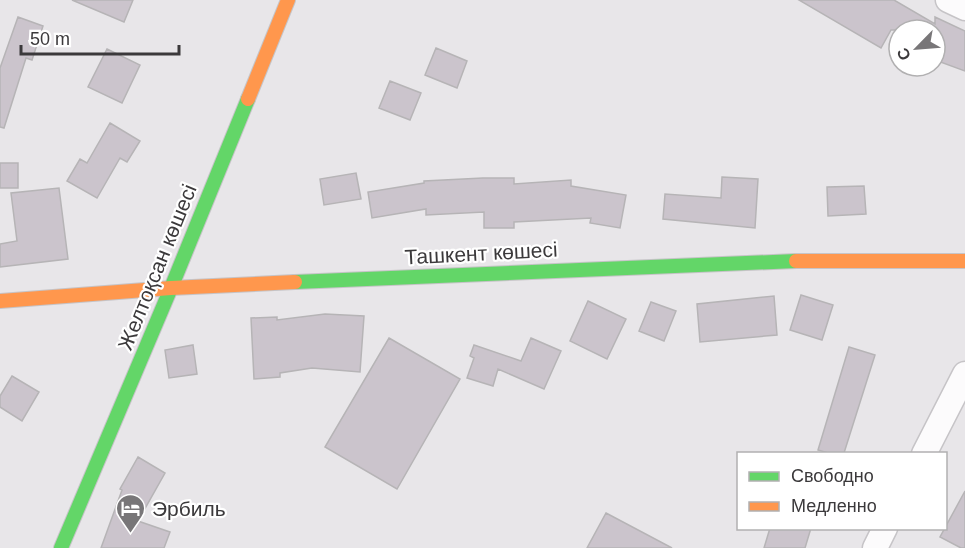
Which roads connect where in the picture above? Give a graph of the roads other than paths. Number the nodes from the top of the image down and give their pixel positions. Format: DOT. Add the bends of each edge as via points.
graph roads {
  1 [pos="288,0"];
  2 [pos="948,0"];
  3 [pos="965,8"];
  4 [pos="965,261"];
  5 [pos="171,288"];
  6 [pos="0,301"];
  7 [pos="965,374"];
  8 [pos="925,452"];
  9 [pos="884,530"];
  10 [pos="61,548"];
  11 [pos="875,548"];
  1 -- 5 [label="main road, Желтоқсан көшесі"];
  2 -- 3 [label="street"];
  4 -- 5 [label="main road, Ташкент көшесі" via="764,261"];
  5 -- 6 [label="main road, Ташкент көшесі"];
  5 -- 10 [label="main road, Желтоқсан көшесі"];
  7 -- 8 [label="street"];
  9 -- 11 [label="street"];
}
